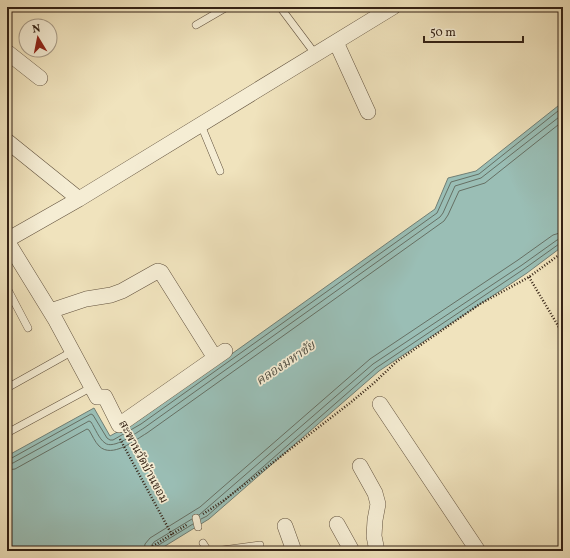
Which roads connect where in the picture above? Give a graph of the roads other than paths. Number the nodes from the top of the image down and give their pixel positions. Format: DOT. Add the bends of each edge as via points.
graph roads {
  1 [pos="227,7"];
  2 [pos="280,7"];
  3 [pos="393,7"];
  4 [pos="196,25"];
  5 [pos="336,42"];
  6 [pos="7,52"];
  7 [pos="316,55"];
  8 [pos="40,78"];
  9 [pos="368,112"];
  10 [pos="201,125"];
  11 [pos="7,141"];
  12 [pos="220,171"];
  13 [pos="79,199"];
  14 [pos="7,241"];
  15 [pos="7,288"];
  16 [pos="50,311"];
  17 [pos="28,328"];
  18 [pos="73,351"];
  19 [pos="92,387"];
  20 [pos="7,388"];
  21 [pos="380,404"];
  22 [pos="7,433"];
  23 [pos="360,466"];
  24 [pos="196,518"];
  25 [pos="337,524"];
  26 [pos="285,526"];
  27 [pos="198,527"];
  28 [pos="203,543"];
  29 [pos="260,545"];
  30 [pos="208,551"];
  31 [pos="215,551"];
  32 [pos="294,551"];
  33 [pos="352,551"];
  34 [pos="377,551"];
  35 [pos="478,551"];
  1 -- 4 [label="lane"];
  2 -- 7 [label="lane"];
  3 -- 5 [label="street"];
  5 -- 7 [label="street"];
  5 -- 9 [label="street"];
  6 -- 8 [label="street"];
  7 -- 10 [label="street"];
  10 -- 12 [label="lane"];
  10 -- 13 [label="street"];
  11 -- 13 [label="street"];
  13 -- 14 [label="street"];
  14 -- 16 [label="street"];
  15 -- 17 [label="lane"];
  16 -- 18 [label="street"];
  16 -- 19 [label="street" via="86,299 111,295 158,271 162,272 220,355 121,424 118,423 105,397 97,397"];
  18 -- 19 [label="street"];
  18 -- 20 [label="lane"];
  19 -- 22 [label="lane"];
  21 -- 35 [label="street"];
  23 -- 34 [label="street" via="376,493 378,504 374,536"];
  24 -- 27 [label="lane"];
  25 -- 33 [label="street"];
  26 -- 32 [label="street"];
  28 -- 30 [label="lane"];
  29 -- 31 [label="lane"];
}
